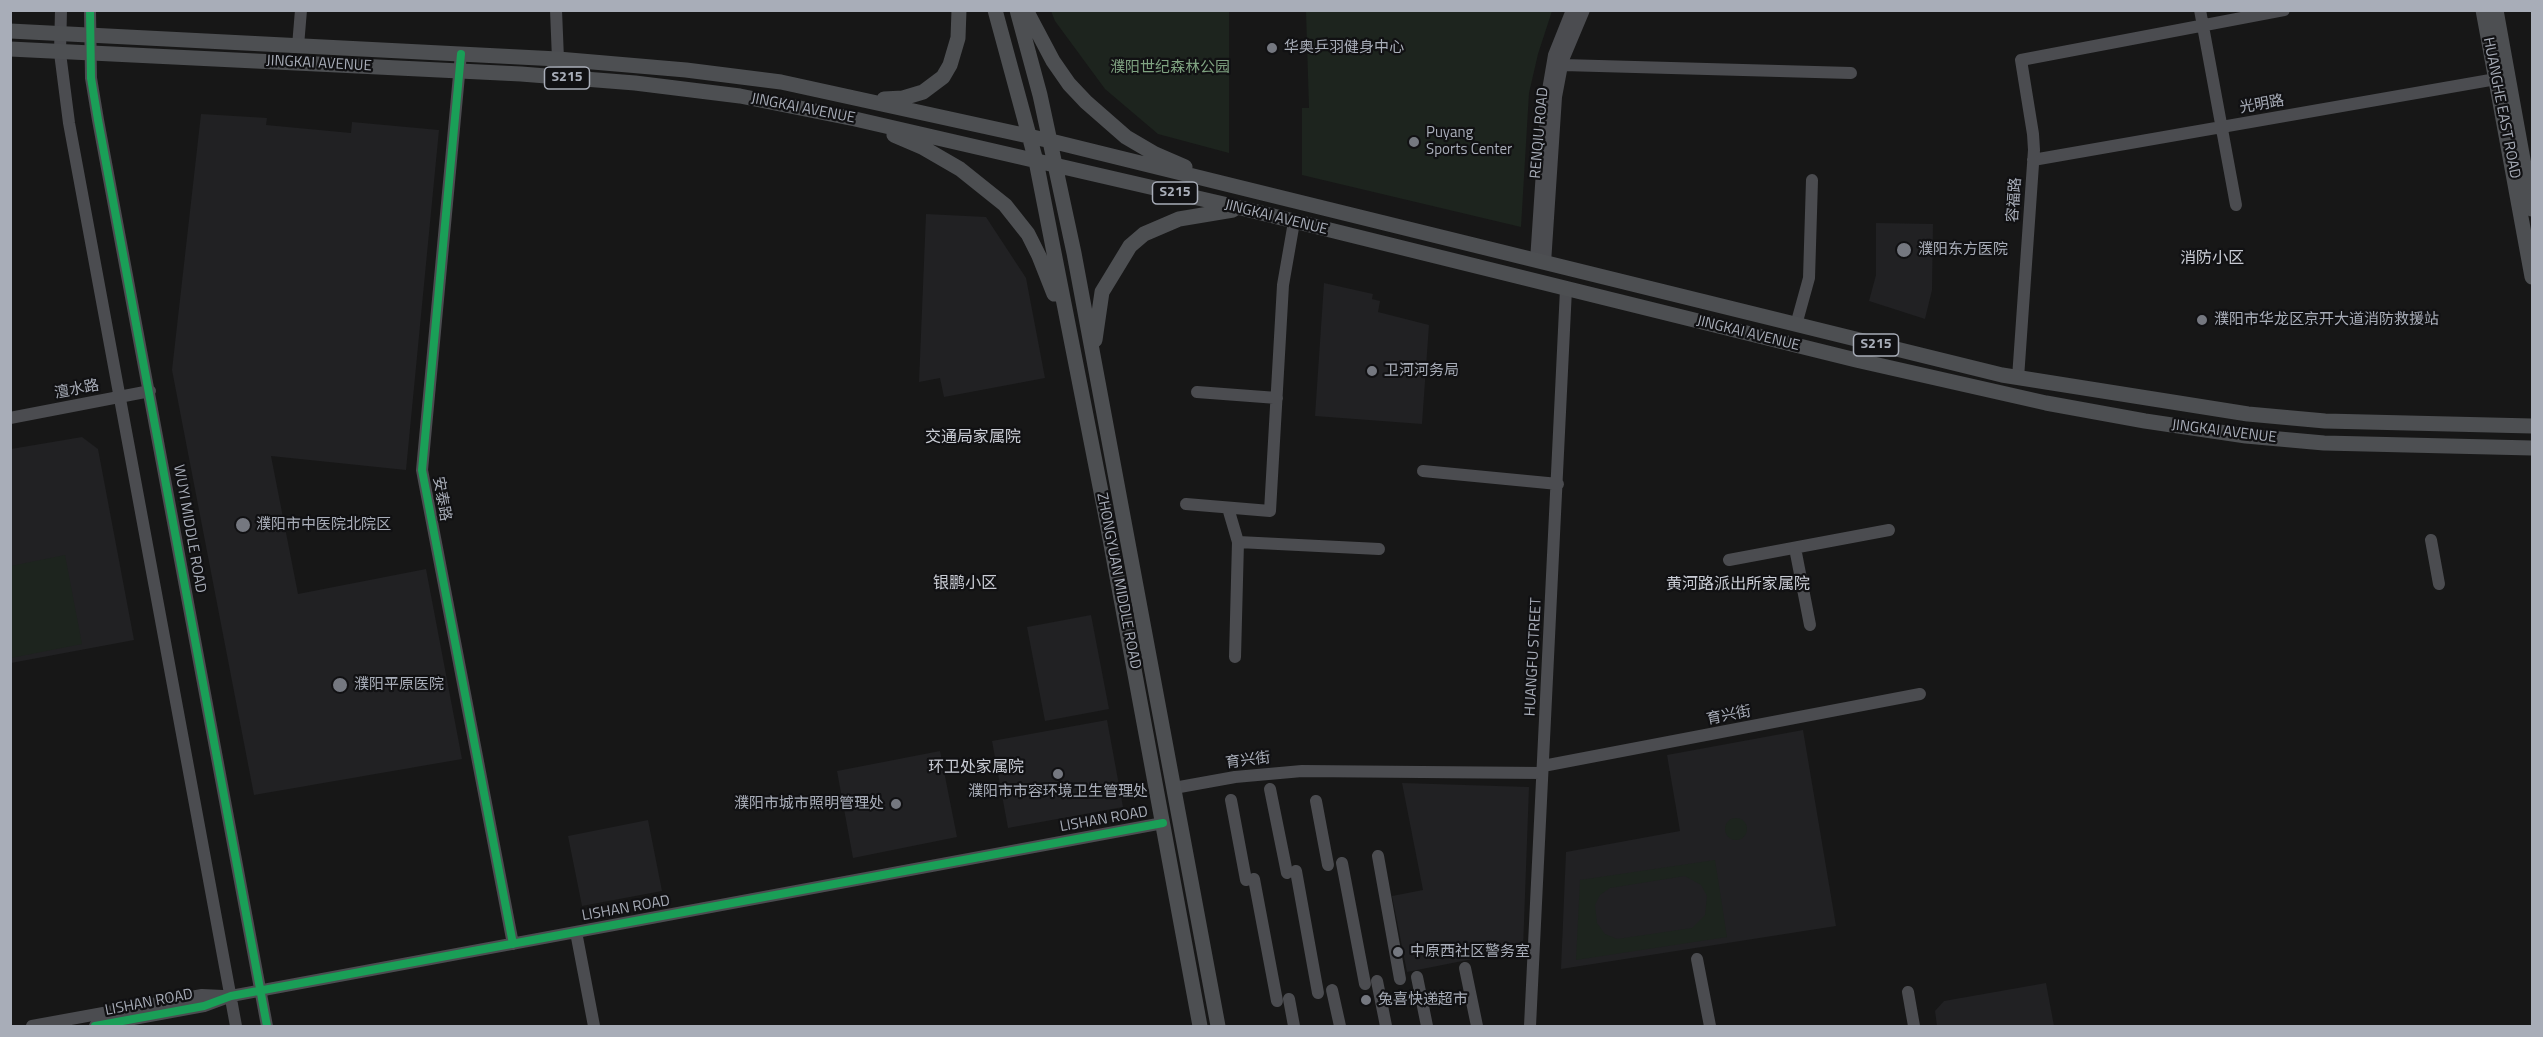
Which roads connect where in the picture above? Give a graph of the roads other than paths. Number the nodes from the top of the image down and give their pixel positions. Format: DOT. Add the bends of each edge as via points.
graph roads {
  1 [pos="61,10"];
  2 [pos="90,10"];
  3 [pos="302,10"];
  4 [pos="556,10"];
  5 [pos="959,10"];
  6 [pos="995,10"];
  7 [pos="1017,10"];
  8 [pos="1026,10"];
  9 [pos="1572,10"];
  10 [pos="1584,10"];
  11 [pos="2200,10"];
  12 [pos="2284,10"];
  13 [pos="2483,10"];
  14 [pos="2496,10"];
  15 [pos="2203,26"];
  16 [pos="10,31"];
  17 [pos="60,34"];
  18 [pos="90,35"];
  19 [pos="298,46"];
  20 [pos="10,49"];
  21 [pos="60,53"];
  22 [pos="90,54"];
  23 [pos="461,54"];
  24 [pos="558,59"];
  25 [pos="1563,65"];
  26 [pos="460,72"];
  27 [pos="1851,73"];
  28 [pos="2496,79"];
  29 [pos="830,93"];
  30 [pos="855,119"];
  31 [pos="2222,127"];
  32 [pos="1030,136"];
  33 [pos="1050,141"];
  34 [pos="1036,160"];
  35 [pos="2033,160"];
  36 [pos="1056,165"];
  37 [pos="1812,180"];
  38 [pos="1232,186"];
  39 [pos="2236,206"];
  40 [pos="1241,208"];
  41 [pos="2532,209"];
  42 [pos="1294,222"];
  43 [pos="1540,262"];
  44 [pos="2532,277"];
  45 [pos="1566,289"];
  46 [pos="1796,325"];
  47 [pos="1095,370"];
  48 [pos="2018,378"];
  49 [pos="1080,382"];
  50 [pos="150,392"];
  51 [pos="1197,392"];
  52 [pos="120,397"];
  53 [pos="1277,398"];
  54 [pos="10,418"];
  55 [pos="2532,426"];
  56 [pos="2532,448"];
  57 [pos="1423,471"];
  58 [pos="1557,483"];
  59 [pos="1185,504"];
  60 [pos="1228,508"];
  61 [pos="1889,530"];
  62 [pos="2431,540"];
  63 [pos="1238,542"];
  64 [pos="1795,548"];
  65 [pos="1379,549"];
  66 [pos="1729,560"];
  67 [pos="2439,584"];
  68 [pos="1810,625"];
  69 [pos="1234,657"];
  70 [pos="1920,694"];
  71 [pos="1543,770"];
  72 [pos="1174,788"];
  73 [pos="1270,789"];
  74 [pos="1231,800"];
  75 [pos="1316,801"];
  76 [pos="1163,823"];
  77 [pos="1378,856"];
  78 [pos="1342,862"];
  79 [pos="1328,865"];
  80 [pos="576,932"];
  81 [pos="513,944"];
  82 [pos="1697,959"];
  83 [pos="1465,968"];
  84 [pos="1417,976"];
  85 [pos="1400,979"];
  86 [pos="260,990"];
  87 [pos="1332,990"];
  88 [pos="1908,992"];
  89 [pos="1318,993"];
  90 [pos="231,996"];
  91 [pos="32,1026"];
  92 [pos="95,1026"];
  93 [pos="236,1026"];
  94 [pos="267,1026"];
  95 [pos="594,1026"];
  96 [pos="1200,1026"];
  97 [pos="1218,1026"];
  98 [pos="1294,1026"];
  99 [pos="1340,1026"];
  100 [pos="1386,1026"];
  101 [pos="1427,1026"];
  102 [pos="1477,1026"];
  103 [pos="1530,1026"];
  104 [pos="1710,1026"];
  105 [pos="1914,1026"];
  1 -- 17 [label="street"];
  2 -- 18 [label="street, WUYI MIDDLE ROAD"];
  3 -- 19 [label="street"];
  4 -- 24 [label="street"];
  5 -- 29 [label="main road" via="955,52 934,86 886,99"];
  6 -- 32 [label="main road, ZHONGYUAN MIDDLE ROAD"];
  7 -- 33 [label="main road, ZHONGYUAN MIDDLE ROAD"];
  8 -- 38 [label="main road" via="1069,84 1107,122 1155,154"];
  9 -- 43 [label="street, RENQIU ROAD" via="1554,55 1546,96"];
  10 -- 25 [label="street, RENQIU ROAD"];
  11 -- 15 [label="street"];
  12 -- 15 [label="street"];
  13 -- 28 [label="main road, HUANGHE EAST ROAD"];
  14 -- 41 [label="main road, HUANGHE EAST ROAD"];
  15 -- 31 [label="street"];
  15 -- 35 [label="street, 容福路" via="2021,60 2033,134"];
  16 -- 17 [label="main road, JINGKAI AVENUE / S215"];
  17 -- 18 [label="main road, JINGKAI AVENUE / S215"];
  17 -- 21 [label="street"];
  18 -- 19 [label="main road, JINGKAI AVENUE / S215"];
  18 -- 22 [label="street, WUYI MIDDLE ROAD"];
  19 -- 23 [label="main road, JINGKAI AVENUE / S215"];
  20 -- 21 [label="main road, JINGKAI AVENUE / S215"];
  21 -- 22 [label="main road, JINGKAI AVENUE / S215"];
  21 -- 52 [label="street" via="69,123"];
  22 -- 26 [label="main road, JINGKAI AVENUE / S215"];
  22 -- 50 [label="street, WUYI MIDDLE ROAD" via="98,120"];
  23 -- 24 [label="main road, JINGKAI AVENUE / S215"];
  23 -- 26 [label="street, 安泰路"];
  24 -- 29 [label="main road, JINGKAI AVENUE / S215" via="744,76"];
  25 -- 27 [label="street"];
  25 -- 43 [label="street, RENQIU ROAD" via="1556,97"];
  26 -- 30 [label="main road, JINGKAI AVENUE / S215" via="682,88"];
  26 -- 81 [label="street, 安泰路" via="422,470"];
  28 -- 31 [label="street, 光明路"];
  28 -- 44 [label="main road, HUANGHE EAST ROAD"];
  29 -- 32 [label="main road, JINGKAI AVENUE / S215"];
  30 -- 34 [label="main road, JINGKAI AVENUE / S215"];
  30 -- 49 [label="main road" via="922,147 960,169 1017,219 1051,286"];
  31 -- 35 [label="street, 光明路"];
  31 -- 39 [label="street"];
  32 -- 33 [label="main road, JINGKAI AVENUE / S215"];
  32 -- 34 [label="main road, ZHONGYUAN MIDDLE ROAD"];
  33 -- 36 [label="main road, ZHONGYUAN MIDDLE ROAD"];
  33 -- 38 [label="main road, JINGKAI AVENUE / S215"];
  34 -- 36 [label="main road, JINGKAI AVENUE / S215"];
  34 -- 49 [label="main road, ZHONGYUAN MIDDLE ROAD"];
  35 -- 48 [label="street, 容福路"];
  36 -- 40 [label="main road, JINGKAI AVENUE / S215"];
  36 -- 47 [label="main road, ZHONGYUAN MIDDLE ROAD"];
  37 -- 46 [label="street" via="1809,278"];
  38 -- 43 [label="main road, JINGKAI AVENUE / S215"];
  40 -- 42 [label="main road, JINGKAI AVENUE / S215"];
  40 -- 47 [label="main road" via="1179,219 1144,234 1130,246 1102,292"];
  42 -- 45 [label="main road, JINGKAI AVENUE / S215"];
  42 -- 53 [label="street" via="1284,285"];
  43 -- 46 [label="main road, JINGKAI AVENUE / S215"];
  45 -- 56 [label="main road, JINGKAI AVENUE / S215" via="1964,385 2145,421 2324,444"];
  45 -- 58 [label="street, HUANGFU STREET"];
  46 -- 48 [label="main road, JINGKAI AVENUE / S215"];
  47 -- 72 [label="main road, ZHONGYUAN MIDDLE ROAD"];
  48 -- 55 [label="main road, JINGKAI AVENUE / S215" via="2248,414 2325,421"];
  49 -- 76 [label="main road, ZHONGYUAN MIDDLE ROAD"];
  50 -- 52 [label="street, 澶水路"];
  50 -- 86 [label="street, WUYI MIDDLE ROAD"];
  51 -- 53 [label="street"];
  52 -- 54 [label="street, 澶水路"];
  52 -- 90 [label="street"];
  53 -- 60 [label="street" via="1270,511"];
  57 -- 58 [label="street"];
  58 -- 71 [label="street, HUANGFU STREET"];
  59 -- 60 [label="street"];
  60 -- 63 [label="street"];
  61 -- 64 [label="street"];
  62 -- 67 [label="street"];
  63 -- 65 [label="street"];
  63 -- 69 [label="street"];
  64 -- 66 [label="street"];
  64 -- 68 [label="street"];
  70 -- 71 [label="street, 育兴街"];
  71 -- 72 [label="street, 育兴街" via="1302,771"];
  71 -- 103 [label="street, HUANGFU STREET"];
  72 -- 97 [label="main road, ZHONGYUAN MIDDLE ROAD"];
  73 -- 89 [label="street"];
  74 -- 98 [label="street" via="1283,1000"];
  75 -- 79 [label="street"];
  76 -- 80 [label="street, LISHAN ROAD"];
  76 -- 96 [label="main road, ZHONGYUAN MIDDLE ROAD"];
  77 -- 85 [label="street"];
  78 -- 100 [label="street" via="1371,982"];
  80 -- 81 [label="street, LISHAN ROAD"];
  80 -- 95 [label="street"];
  81 -- 86 [label="street, LISHAN ROAD"];
  82 -- 104 [label="street"];
  83 -- 102 [label="street"];
  84 -- 101 [label="street"];
  86 -- 90 [label="street, LISHAN ROAD"];
  86 -- 94 [label="street, WUYI MIDDLE ROAD"];
  87 -- 99 [label="street"];
  88 -- 105 [label="street"];
  90 -- 91 [label="street, LISHAN ROAD" via="201,995"];
  90 -- 92 [label="street, LISHAN ROAD" via="204,1006"];
  90 -- 93 [label="street"];
}
